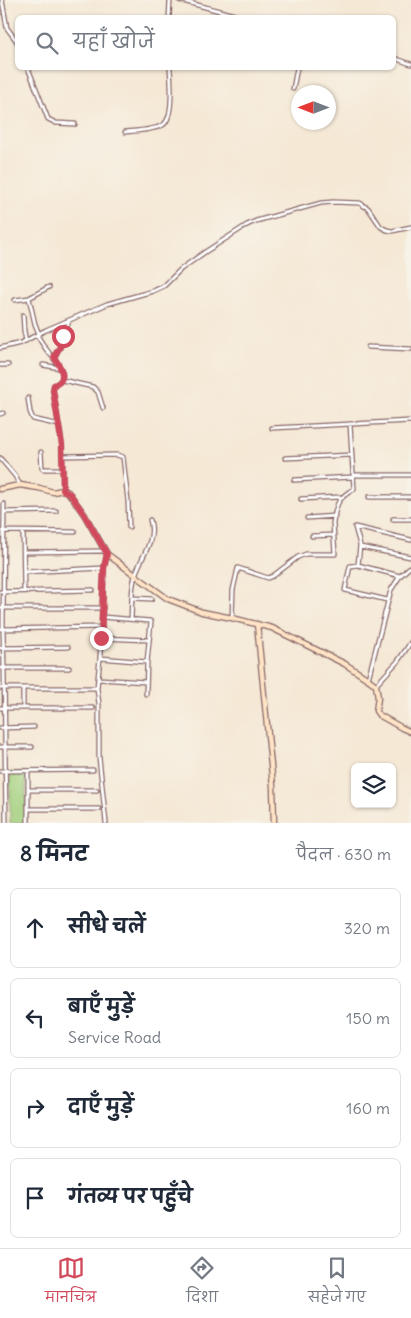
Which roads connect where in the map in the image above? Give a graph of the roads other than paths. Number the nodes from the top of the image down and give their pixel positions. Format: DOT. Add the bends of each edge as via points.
graph roads {
  1 [pos="2,0"];
  2 [pos="170,0"];
  3 [pos="179,0"];
  4 [pos="169,15"];
  5 [pos="235,15"];
  6 [pos="15,39"];
  7 [pos="396,59"];
  8 [pos="411,64"];
  9 [pos="29,70"];
  10 [pos="170,70"];
  11 [pos="297,70"];
  12 [pos="294,85"];
  13 [pos="75,124"];
  14 [pos="125,132"];
  15 [pos="411,227"];
  16 [pos="49,287"];
  17 [pos="29,298"];
  18 [pos="15,300"];
  19 [pos="23,316"];
  20 [pos="69,320"];
  21 [pos="38,335"];
  22 [pos="26,341"];
  23 [pos="368,347"];
  24 [pos="0,348"];
  25 [pos="411,348"];
  26 [pos="54,357"];
  27 [pos="0,365"];
  28 [pos="8,365"];
  29 [pos="42,365"];
  30 [pos="61,368"];
  31 [pos="62,380"];
  32 [pos="28,398"];
  33 [pos="103,408"];
  34 [pos="411,421"];
  35 [pos="59,424"];
  36 [pos="350,424"];
  37 [pos="272,428"];
  38 [pos="41,452"];
  39 [pos="352,455"];
  40 [pos="62,456"];
  41 [pos="0,458"];
  42 [pos="285,458"];
  43 [pos="62,469"];
  44 [pos="411,475"];
  45 [pos="353,476"];
  46 [pos="294,480"];
  47 [pos="20,485"];
  48 [pos="0,489"];
  49 [pos="63,490"];
  50 [pos="341,497"];
  51 [pos="369,497"];
  52 [pos="411,498"];
  53 [pos="301,499"];
  54 [pos="4,504"];
  55 [pos="56,511"];
  56 [pos="4,512"];
  57 [pos="334,516"];
  58 [pos="307,518"];
  59 [pos="393,519"];
  60 [pos="411,519"];
  61 [pos="150,520"];
  62 [pos="129,528"];
  63 [pos="2,531"];
  64 [pos="24,532"];
  65 [pos="75,532"];
  66 [pos="334,535"];
  67 [pos="312,536"];
  68 [pos="411,540"];
  69 [pos="360,547"];
  70 [pos="2,552"];
  71 [pos="24,552"];
  72 [pos="106,552"];
  73 [pos="411,557"];
  74 [pos="358,566"];
  75 [pos="411,566"];
  76 [pos="104,568"];
  77 [pos="2,572"];
  78 [pos="24,572"];
  79 [pos="135,576"];
  80 [pos="400,576"];
  81 [pos="93,590"];
  82 [pos="24,591"];
  83 [pos="2,592"];
  84 [pos="132,598"];
  85 [pos="152,599"];
  86 [pos="388,600"];
  87 [pos="1,608"];
  88 [pos="102,608"];
  89 [pos="102,617"];
  90 [pos="232,618"];
  91 [pos="131,619"];
  92 [pos="257,624"];
  93 [pos="102,627"];
  94 [pos="1,630"];
  95 [pos="101,638"];
  96 [pos="149,640"];
  97 [pos="411,642"];
  98 [pos="68,647"];
  99 [pos="2,648"];
  100 [pos="100,658"];
  101 [pos="147,662"];
  102 [pos="2,668"];
  103 [pos="69,668"];
  104 [pos="98,679"];
  105 [pos="368,679"];
  106 [pos="146,682"];
  107 [pos="376,685"];
  108 [pos="2,688"];
  109 [pos="23,688"];
  110 [pos="98,688"];
  111 [pos="146,694"];
  112 [pos="23,707"];
  113 [pos="2,708"];
  114 [pos="93,708"];
  115 [pos="34,727"];
  116 [pos="2,728"];
  117 [pos="411,732"];
  118 [pos="2,747"];
  119 [pos="32,747"];
  120 [pos="94,770"];
  121 [pos="2,771"];
  122 [pos="28,771"];
  123 [pos="0,786"];
  124 [pos="6,786"];
  125 [pos="28,790"];
  126 [pos="97,790"];
  127 [pos="28,809"];
  128 [pos="99,809"];
  129 [pos="0,810"];
  130 [pos="6,810"];
  131 [pos="6,823"];
  132 [pos="28,823"];
  133 [pos="106,823"];
  134 [pos="274,823"];
  1 -- 6 [label="street" via="7,28"];
  2 -- 4 [label="street"];
  3 -- 5 [label="street"];
  7 -- 8 [label="street"];
  9 -- 13 [label="street" via="48,119"];
  10 -- 14 [label="street" via="167,121 162,126"];
  11 -- 12 [label="street"];
  15 -- 20 [label="street" via="392,231 380,227 368,208 360,204 321,203 293,210 247,225 205,252 164,286"];
  16 -- 17 [label="street"];
  17 -- 18 [label="street"];
  17 -- 21 [label="street"];
  19 -- 22 [label="street"];
  20 -- 21 [label="street"];
  20 -- 26 [label="street"];
  21 -- 22 [label="street"];
  21 -- 26 [label="street"];
  22 -- 24 [label="street"];
  23 -- 25 [label="street"];
  26 -- 30 [label="street"];
  27 -- 28 [label="street"];
  29 -- 30 [label="street"];
  30 -- 31 [label="street"];
  31 -- 33 [label="street" via="93,387"];
  31 -- 35 [label="street" via="54,385 53,390"];
  32 -- 35 [label="street" via="33,419"];
  34 -- 36 [label="street"];
  35 -- 40 [label="street"];
  36 -- 37 [label="street"];
  36 -- 39 [label="street"];
  38 -- 43 [label="street" via="43,469"];
  39 -- 42 [label="street"];
  39 -- 45 [label="street"];
  40 -- 43 [label="street"];
  40 -- 62 [label="street" via="122,456"];
  41 -- 47 [label="street"];
  43 -- 49 [label="street"];
  44 -- 45 [label="street"];
  45 -- 46 [label="street"];
  45 -- 50 [label="street" via="354,489"];
  47 -- 48 [label="street"];
  47 -- 49 [label="street" via="53,492"];
  49 -- 72 [label="street" via="70,494 84,514"];
  50 -- 53 [label="street"];
  50 -- 57 [label="street"];
  51 -- 52 [label="street"];
  54 -- 56 [label="street"];
  55 -- 56 [label="street"];
  56 -- 63 [label="street"];
  57 -- 58 [label="street"];
  57 -- 66 [label="street"];
  59 -- 60 [label="street"];
  61 -- 79 [label="street" via="151,541"];
  63 -- 64 [label="street"];
  63 -- 70 [label="street"];
  64 -- 65 [label="street"];
  64 -- 71 [label="street"];
  66 -- 67 [label="street"];
  66 -- 90 [label="street" via="335,554 306,554 268,578 238,568 232,590"];
  68 -- 69 [label="street" via="355,527"];
  69 -- 73 [label="street"];
  69 -- 74 [label="street"];
  70 -- 77 [label="street"];
  71 -- 72 [label="street"];
  71 -- 78 [label="street"];
  72 -- 76 [label="street"];
  72 -- 79 [label="street"];
  74 -- 80 [label="street"];
  74 -- 86 [label="street" via="350,566 345,590"];
  75 -- 80 [label="street"];
  76 -- 78 [label="street"];
  76 -- 88 [label="street"];
  77 -- 83 [label="street"];
  78 -- 82 [label="street"];
  79 -- 84 [label="street"];
  79 -- 90 [label="street" via="174,602"];
  80 -- 86 [label="street"];
  81 -- 82 [label="street"];
  82 -- 83 [label="street"];
  83 -- 87 [label="street"];
  84 -- 85 [label="street"];
  84 -- 91 [label="street"];
  86 -- 105 [label="street"];
  87 -- 88 [label="street"];
  87 -- 94 [label="street"];
  88 -- 89 [label="street"];
  89 -- 91 [label="street"];
  89 -- 93 [label="street"];
  90 -- 92 [label="street"];
  91 -- 96 [label="street" via="150,621"];
  92 -- 105 [label="street" via="325,653"];
  92 -- 134 [label="street"];
  93 -- 94 [label="street"];
  93 -- 95 [label="street"];
  94 -- 99 [label="street"];
  95 -- 96 [label="street"];
  95 -- 100 [label="street"];
  96 -- 101 [label="street"];
  97 -- 107 [label="street"];
  98 -- 99 [label="street"];
  99 -- 102 [label="street"];
  100 -- 101 [label="street"];
  100 -- 104 [label="street"];
  101 -- 106 [label="street"];
  102 -- 103 [label="street"];
  102 -- 108 [label="street"];
  104 -- 106 [label="street"];
  104 -- 110 [label="street"];
  105 -- 107 [label="street"];
  106 -- 111 [label="street"];
  107 -- 117 [label="street" via="377,713"];
  108 -- 109 [label="street"];
  108 -- 113 [label="street"];
  109 -- 110 [label="street"];
  109 -- 112 [label="street"];
  110 -- 133 [label="street" via="99,757"];
  112 -- 113 [label="street"];
  112 -- 114 [label="street"];
  113 -- 116 [label="street"];
  115 -- 116 [label="street"];
  116 -- 118 [label="street"];
  118 -- 119 [label="street"];
  118 -- 121 [label="street"];
  120 -- 122 [label="street"];
  121 -- 122 [label="street"];
  121 -- 124 [label="street"];
  122 -- 125 [label="street"];
  123 -- 124 [label="street"];
  124 -- 130 [label="street"];
  125 -- 126 [label="street"];
  125 -- 127 [label="street"];
  127 -- 128 [label="street"];
  127 -- 132 [label="street"];
  129 -- 130 [label="street"];
  130 -- 131 [label="street"];
}
